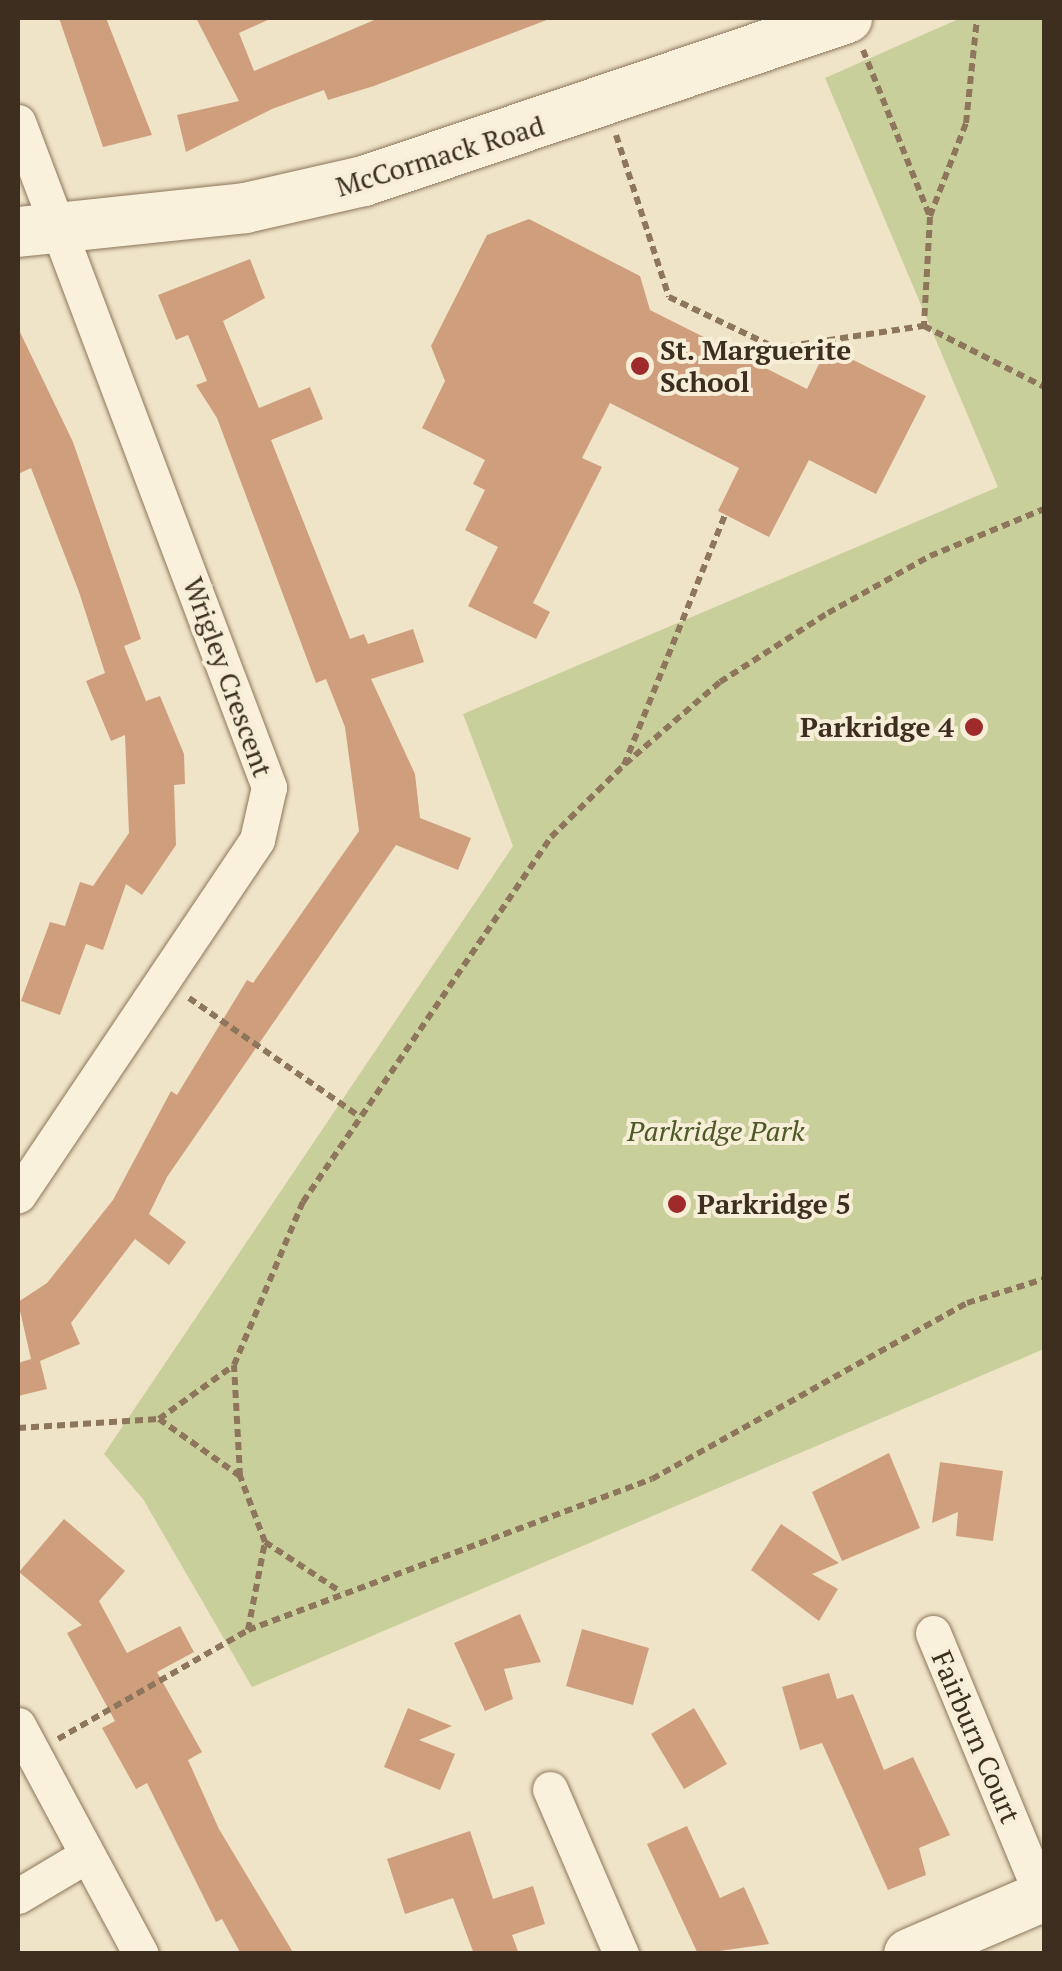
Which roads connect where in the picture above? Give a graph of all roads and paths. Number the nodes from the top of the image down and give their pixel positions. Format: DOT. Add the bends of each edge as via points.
graph roads {
  1 [pos="977,18"];
  2 [pos="855,35"];
  3 [pos="18,122"];
  4 [pos="617,138"];
  5 [pos="930,217"];
  6 [pos="38,230"];
  7 [pos="924,326"];
  8 [pos="1044,387"];
  9 [pos="1044,509"];
  10 [pos="725,515"];
  11 [pos="624,764"];
  12 [pos="189,998"];
  13 [pos="360,1117"];
  14 [pos="18,1196"];
  15 [pos="1044,1279"];
  16 [pos="234,1365"];
  17 [pos="159,1419"];
  18 [pos="18,1428"];
  19 [pos="240,1476"];
  20 [pos="265,1542"];
  21 [pos="342,1593"];
  22 [pos="248,1630"];
  23 [pos="933,1634"];
  24 [pos="18,1725"];
  25 [pos="60,1738"];
  26 [pos="550,1788"];
  27 [pos="87,1855"];
  28 [pos="18,1896"];
  29 [pos="1044,1898"];
  30 [pos="141,1954"];
  31 [pos="621,1954"];
  32 [pos="908,1954"];
  1 -- 5 [label="path" via="966,123"];
  2 -- 5 [label="path"];
  2 -- 6 [label="street, McCormack Road" via="364,181 245,208"];
  3 -- 6 [label="street, Wrigley Crescent"];
  4 -- 7 [label="path" via="669,297 776,348"];
  5 -- 7 [label="path"];
  6 -- 14 [label="street, Wrigley Crescent" via="269,787 257,840"];
  7 -- 8 [label="path"];
  9 -- 11 [label="path" via="930,556 828,613 720,682"];
  10 -- 11 [label="path"];
  11 -- 13 [label="path" via="552,836"];
  12 -- 13 [label="path"];
  13 -- 16 [label="path" via="303,1202"];
  15 -- 21 [label="path" via="966,1303 652,1479"];
  16 -- 17 [label="path"];
  16 -- 19 [label="path"];
  17 -- 18 [label="path"];
  17 -- 19 [label="path"];
  19 -- 20 [label="path"];
  20 -- 21 [label="path"];
  20 -- 22 [label="path"];
  21 -- 22 [label="path"];
  22 -- 25 [label="path"];
  23 -- 29 [label="street, Fairburn Court"];
  24 -- 27 [label="street"];
  26 -- 31 [label="street"];
  27 -- 28 [label="street"];
  27 -- 30 [label="street"];
  29 -- 32 [label="street"];
}
